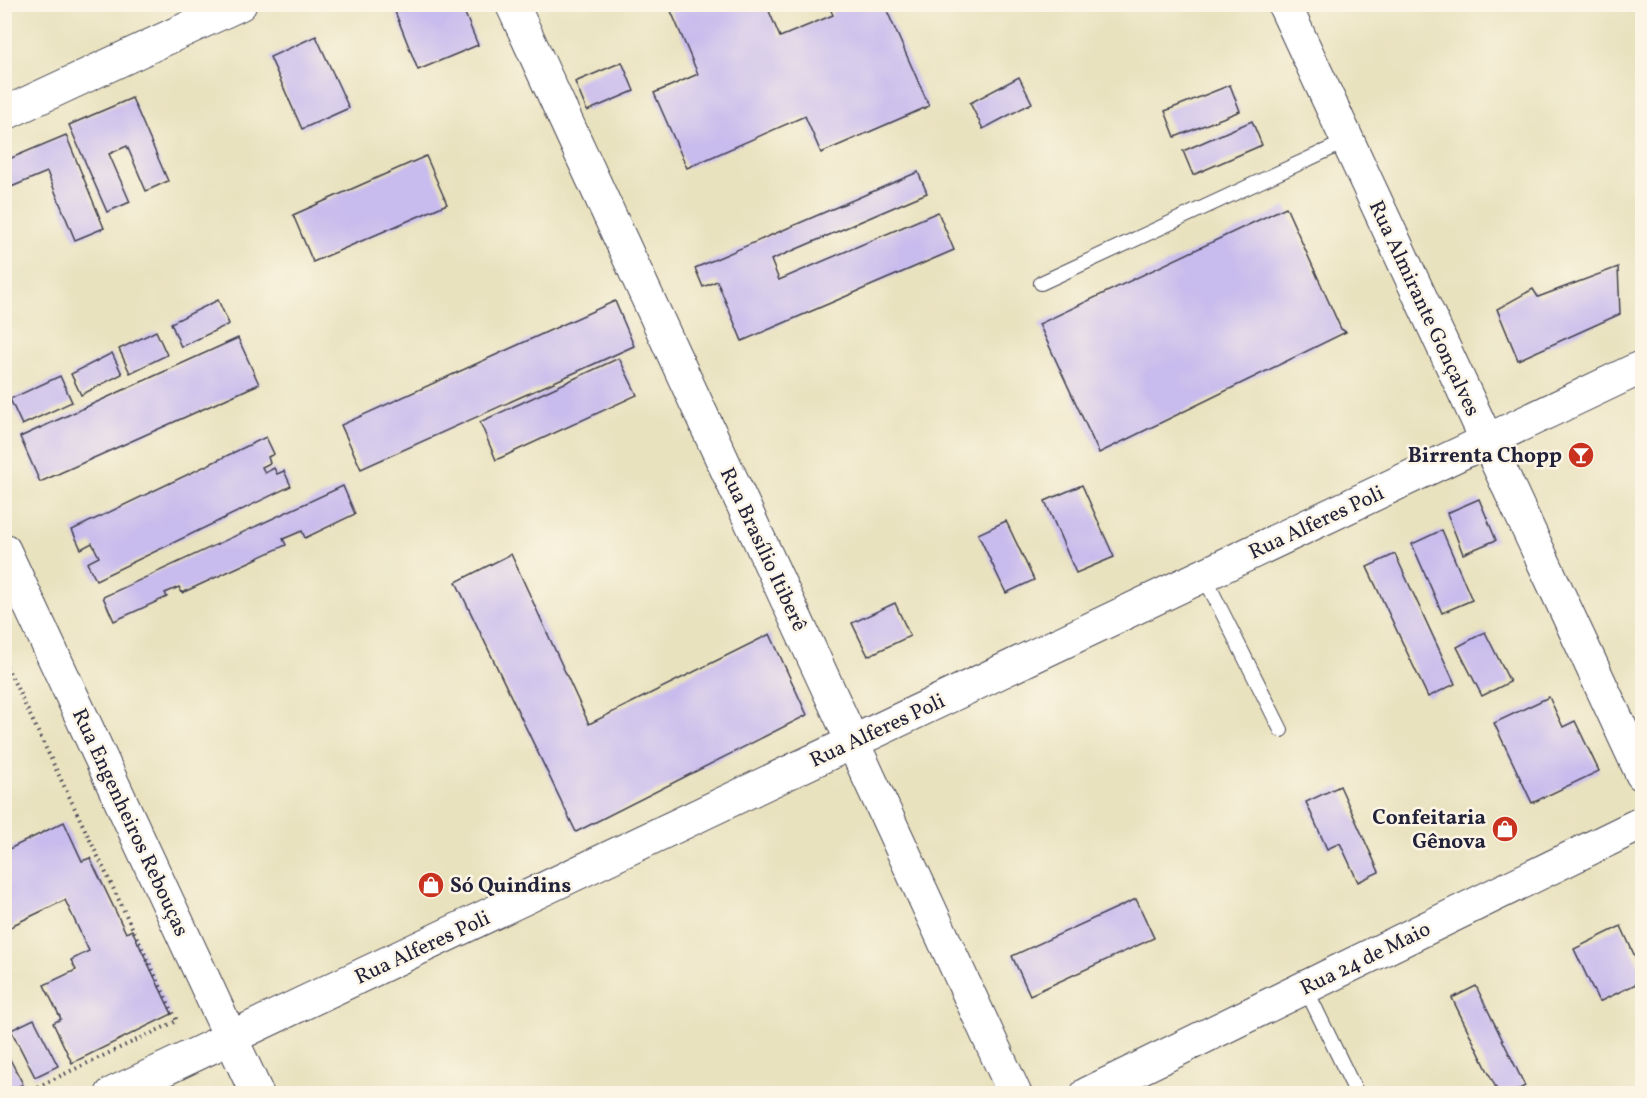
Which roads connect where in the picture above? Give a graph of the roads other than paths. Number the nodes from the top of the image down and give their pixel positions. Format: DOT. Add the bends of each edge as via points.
graph roads {
  1 [pos="240,4"];
  2 [pos="512,4"];
  3 [pos="1284,4"];
  4 [pos="4,114"];
  5 [pos="1347,141"];
  6 [pos="1041,283"];
  7 [pos="1642,367"];
  8 [pos="1487,441"];
  9 [pos="4,550"];
  10 [pos="1204,576"];
  11 [pos="1281,730"];
  12 [pos="853,742"];
  13 [pos="1642,774"];
  14 [pos="1642,823"];
  15 [pos="1305,987"];
  16 [pos="231,1037"];
  17 [pos="112,1094"];
  18 [pos="257,1094"];
  19 [pos="1015,1094"];
  20 [pos="1087,1094"];
  21 [pos="1357,1094"];
  1 -- 4 [label="street"];
  2 -- 12 [label="street, Rua Brasílio Itiberê"];
  3 -- 5 [label="street, Rua Almirante Gonçalves"];
  5 -- 6 [label="lane"];
  5 -- 8 [label="street, Rua Almirante Gonçalves"];
  7 -- 8 [label="street, Rua Alferes Poli"];
  8 -- 10 [label="street, Rua Alferes Poli"];
  8 -- 13 [label="street, Rua Almirante Gonçalves"];
  9 -- 16 [label="street, Rua Engenheiros Rebouças"];
  10 -- 11 [label="lane"];
  10 -- 12 [label="street, Rua Alferes Poli"];
  12 -- 16 [label="street, Rua Alferes Poli"];
  12 -- 19 [label="street, Rua Brasílio Itiberê"];
  14 -- 15 [label="street, Rua 24 de Maio"];
  15 -- 20 [label="street, Rua 24 de Maio"];
  15 -- 21 [label="lane"];
  16 -- 17 [label="street, Rua Alferes Poli"];
  16 -- 18 [label="street, Rua Engenheiros Rebouças"];
}
